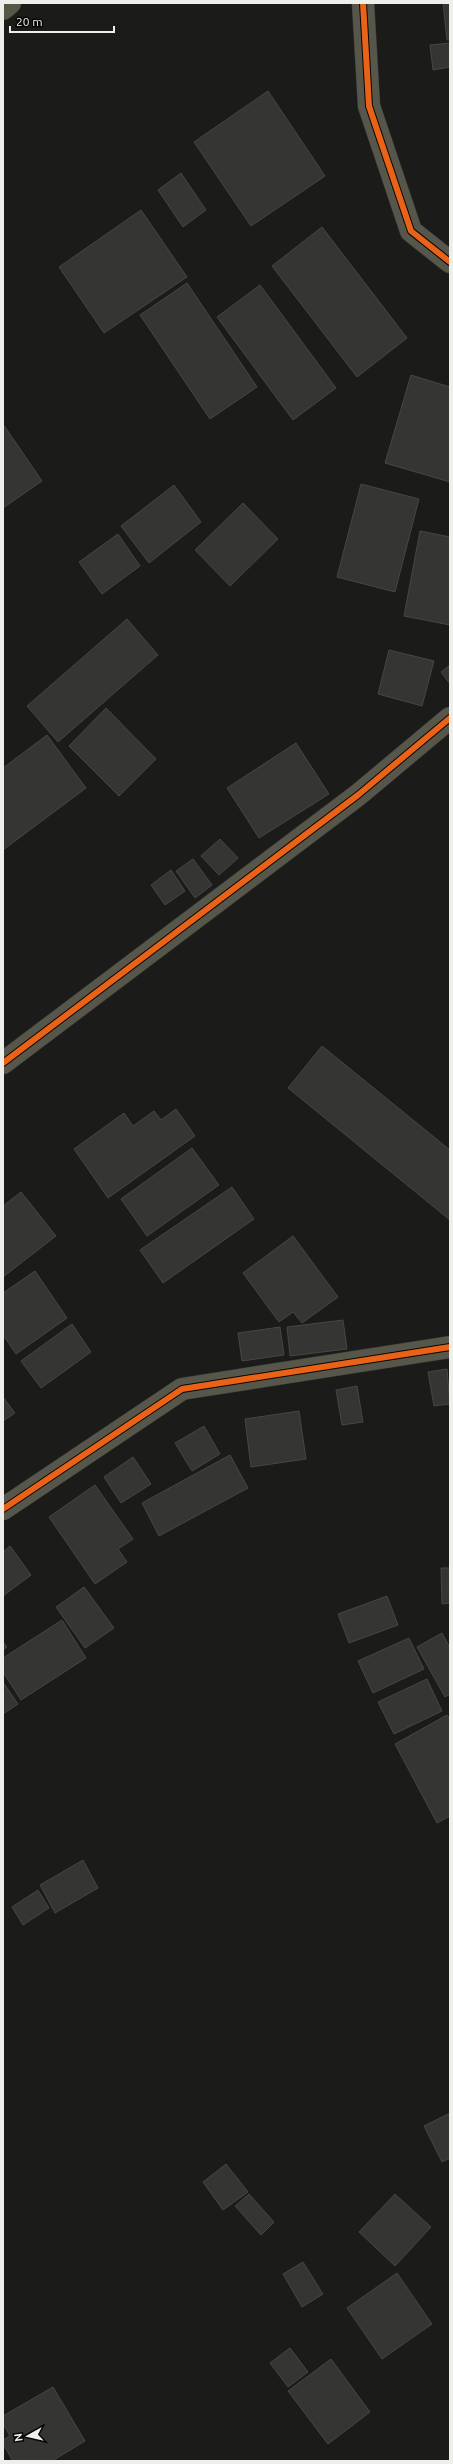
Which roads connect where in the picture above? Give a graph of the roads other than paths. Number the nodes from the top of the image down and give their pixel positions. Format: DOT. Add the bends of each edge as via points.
graph roads {
  1 [pos="10,3"];
  2 [pos="363,3"];
  3 [pos="3,9"];
  4 [pos="450,262"];
  5 [pos="450,718"];
  6 [pos="3,1063"];
  7 [pos="450,1347"];
  8 [pos="3,1509"];
  1 -- 3 [label="main road"];
  2 -- 4 [label="street" via="369,106 410,231"];
  5 -- 6 [label="street" via="358,795"];
  7 -- 8 [label="street" via="182,1389"];
}
